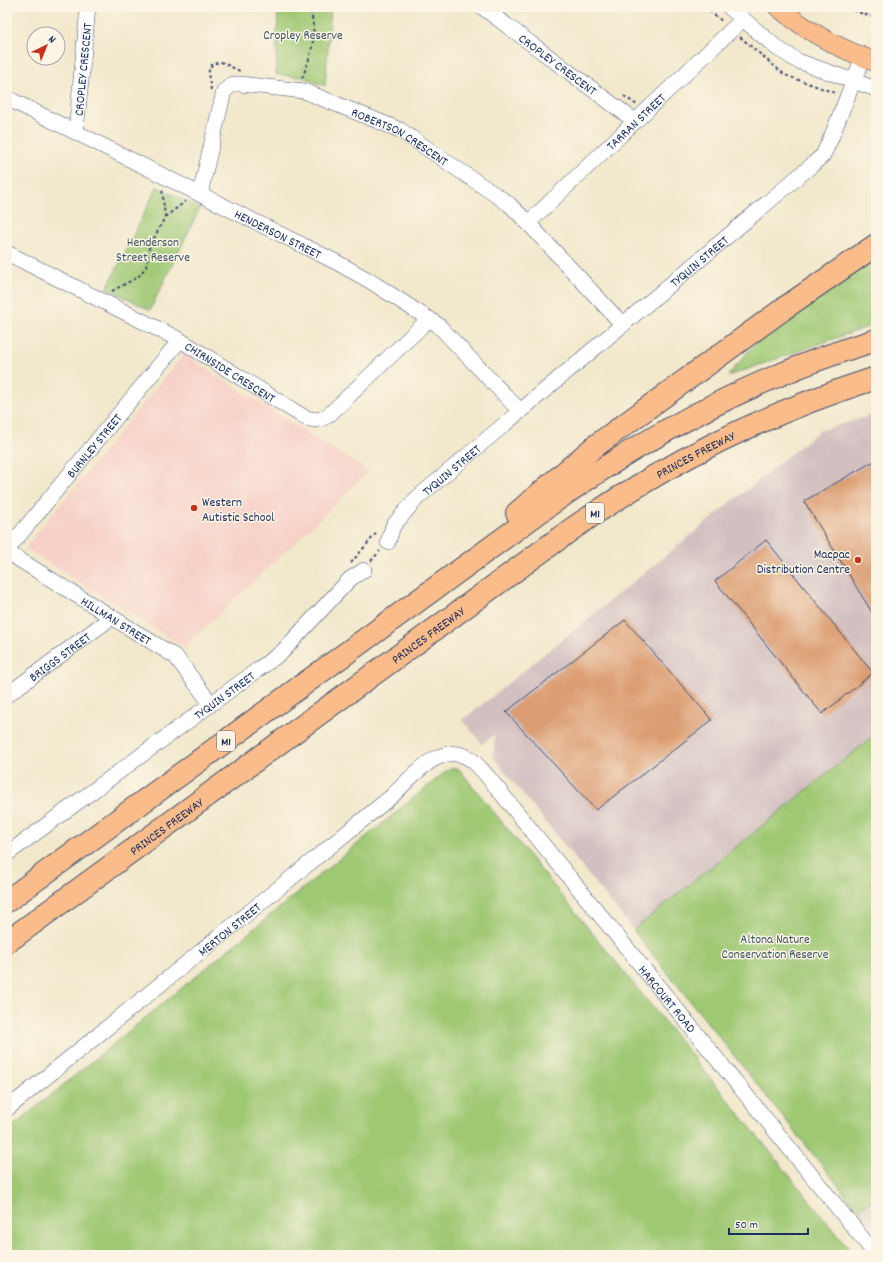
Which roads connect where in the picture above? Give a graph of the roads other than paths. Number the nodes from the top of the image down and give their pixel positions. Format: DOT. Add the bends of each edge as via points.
graph roads {
  1 [pos="88,7"];
  2 [pos="482,7"];
  3 [pos="729,7"];
  4 [pos="778,7"];
  5 [pos="743,19"];
  6 [pos="869,59"];
  7 [pos="853,81"];
  8 [pos="876,89"];
  9 [pos="7,98"];
  10 [pos="635,121"];
  11 [pos="76,132"];
  12 [pos="200,194"];
  13 [pos="528,223"];
  14 [pos="876,245"];
  15 [pos="7,253"];
  16 [pos="429,319"];
  17 [pos="623,324"];
  18 [pos="180,340"];
  19 [pos="876,340"];
  20 [pos="876,378"];
  21 [pos="520,411"];
  22 [pos="388,542"];
  23 [pos="7,551"];
  24 [pos="364,570"];
  25 [pos="445,581"];
  26 [pos="112,617"];
  27 [pos="7,695"];
  28 [pos="211,704"];
  29 [pos="452,753"];
  30 [pos="7,854"];
  31 [pos="7,902"];
  32 [pos="7,942"];
  33 [pos="7,1109"];
  34 [pos="876,1255"];
  1 -- 11 [label="street, CROPLEY CRESCENT"];
  2 -- 10 [label="street, CROPLEY CRESCENT"];
  3 -- 5 [label="street"];
  4 -- 6 [label="main road" via="826,42"];
  5 -- 7 [label="street" via="777,48 798,61"];
  5 -- 10 [label="street, TARRAN STREET"];
  6 -- 7 [label="street, TYQUIN STREET"];
  7 -- 8 [label="street"];
  7 -- 17 [label="street, TYQUIN STREET" via="823,155"];
  9 -- 11 [label="street, HENDERSON STREET"];
  10 -- 13 [label="street, TARRAN STREET"];
  11 -- 12 [label="street, HENDERSON STREET"];
  12 -- 13 [label="street, ROBERTSON CRESCENT" via="224,91 233,84 240,84 304,90 400,130 490,190"];
  12 -- 16 [label="street, HENDERSON STREET" via="352,270"];
  13 -- 17 [label="street, ROBERTSON CRESCENT"];
  14 -- 25 [label="highway" via="786,307 594,447 535,497"];
  15 -- 18 [label="street, CHIRNSIDE CRESCENT"];
  16 -- 18 [label="street, CHIRNSIDE CRESCENT" via="330,414 316,421 304,417"];
  16 -- 21 [label="street, HENDERSON STREET" via="448,334"];
  17 -- 21 [label="street, TYQUIN STREET"];
  18 -- 23 [label="street, BURNLEY STREET"];
  19 -- 25 [label="highway, M1" via="781,374 668,428 588,477"];
  20 -- 32 [label="highway, PRINCES FREEWAY / M1" via="792,407 742,429 678,461 624,493 572,528"];
  21 -- 22 [label="street, TYQUIN STREET" via="417,498 393,526"];
  23 -- 26 [label="street, HILLMAN STREET"];
  24 -- 28 [label="street, TYQUIN STREET" via="350,579 282,652"];
  25 -- 31 [label="highway, M1"];
  26 -- 27 [label="street, BRIGGS STREET"];
  26 -- 28 [label="street, HILLMAN STREET" via="176,657"];
  28 -- 30 [label="street, TYQUIN STREET"];
  29 -- 33 [label="street, MERTON STREET" via="433,759 386,801"];
  29 -- 34 [label="street, HARCOURT ROAD" via="464,755 474,761 493,783"];
}
